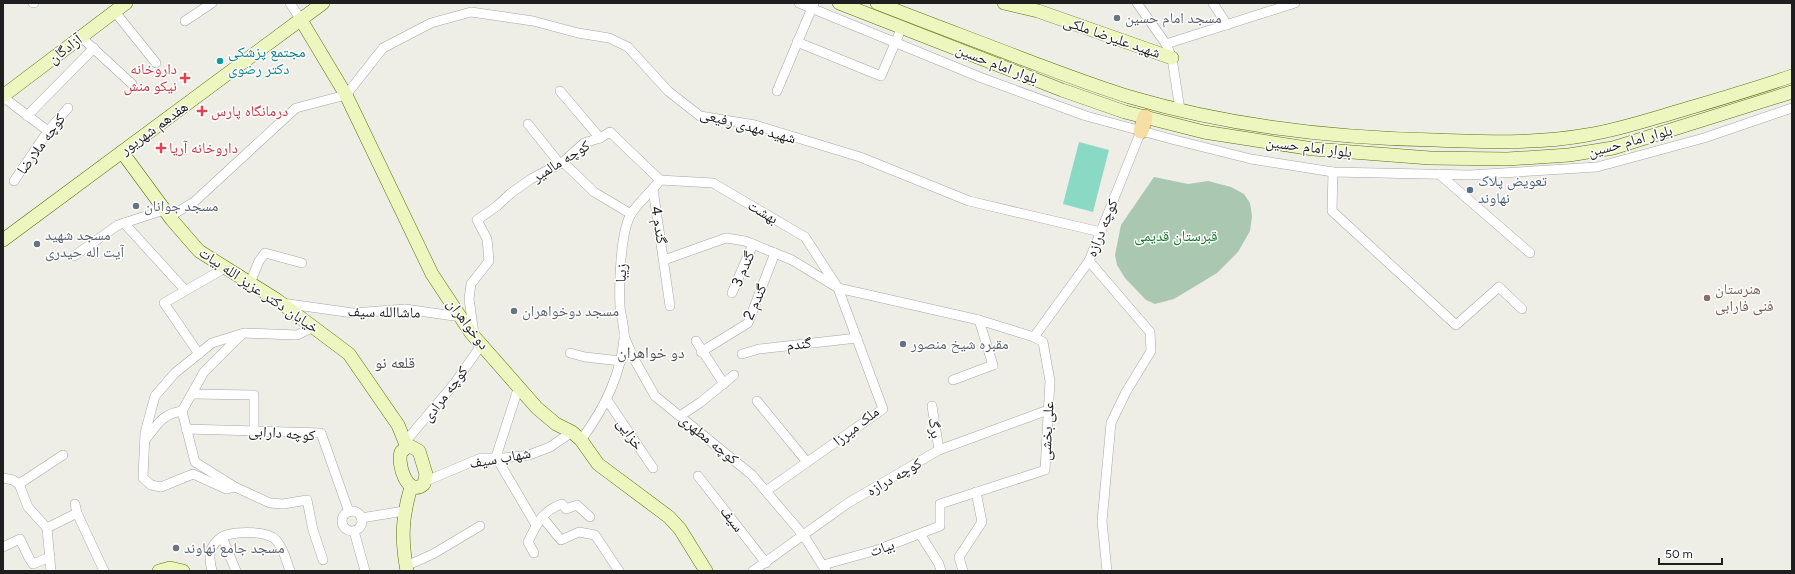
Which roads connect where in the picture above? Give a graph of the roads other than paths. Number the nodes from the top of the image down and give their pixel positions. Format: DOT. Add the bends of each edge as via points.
graph roads {
  1 [pos="126,3"];
  2 [pos="212,3"];
  3 [pos="290,3"];
  4 [pos="324,3"];
  5 [pos="799,3"];
  6 [pos="839,3"];
  7 [pos="877,3"];
  8 [pos="1004,3"];
  9 [pos="1137,3"];
  10 [pos="1213,3"];
  11 [pos="1293,4"];
  12 [pos="813,5"];
  13 [pos="114,12"];
  14 [pos="301,20"];
  15 [pos="185,21"];
  16 [pos="1227,25"];
  17 [pos="902,27"];
  18 [pos="81,37"];
  19 [pos="798,42"];
  20 [pos="896,42"];
  21 [pos="1166,44"];
  22 [pos="94,48"];
  23 [pos="1172,58"];
  24 [pos="156,63"];
  25 [pos="1792,76"];
  26 [pos="132,84"];
  27 [pos="560,91"];
  28 [pos="777,91"];
  29 [pos="1792,92"];
  30 [pos="346,95"];
  31 [pos="3,96"];
  32 [pos="68,108"];
  33 [pos="1792,108"];
  34 [pos="1180,110"];
  35 [pos="28,116"];
  36 [pos="528,124"];
  37 [pos="1143,124"];
  38 [pos="48,131"];
  39 [pos="600,138"];
  40 [pos="122,152"];
  41 [pos="562,163"];
  42 [pos="1333,172"];
  43 [pos="1439,174"];
  44 [pos="660,180"];
  45 [pos="14,181"];
  46 [pos="653,189"];
  47 [pos="167,213"];
  48 [pos="631,214"];
  49 [pos="124,223"];
  50 [pos="1101,232"];
  51 [pos="3,240"];
  52 [pos="753,244"];
  53 [pos="775,253"];
  54 [pos="1530,253"];
  55 [pos="74,256"];
  56 [pos="664,260"];
  57 [pos="1089,261"];
  58 [pos="302,263"];
  59 [pos="225,268"];
  60 [pos="250,283"];
  61 [pos="838,288"];
  62 [pos="185,290"];
  63 [pos="732,293"];
  64 [pos="282,303"];
  65 [pos="670,306"];
  66 [pos="1522,309"];
  67 [pos="461,317"];
  68 [pos="979,320"];
  69 [pos="314,327"];
  70 [pos="244,333"];
  71 [pos="624,336"];
  72 [pos="1034,337"];
  73 [pos="857,338"];
  74 [pos="478,340"];
  75 [pos="696,341"];
  76 [pos="570,352"];
  77 [pos="702,352"];
  78 [pos="199,354"];
  79 [pos="742,354"];
  80 [pos="621,361"];
  81 [pos="734,375"];
  82 [pos="952,380"];
  83 [pos="724,384"];
  84 [pos="518,389"];
  85 [pos="192,394"];
  86 [pos="607,400"];
  87 [pos="757,401"];
  88 [pos="932,406"];
  89 [pos="1048,410"];
  90 [pos="182,411"];
  91 [pos="680,416"];
  92 [pos="186,429"];
  93 [pos="254,431"];
  94 [pos="577,436"];
  95 [pos="145,440"];
  96 [pos="406,445"];
  97 [pos="939,450"];
  98 [pos="63,455"];
  99 [pos="496,457"];
  100 [pos="807,462"];
  101 [pos="652,468"];
  102 [pos="698,476"];
  103 [pos="3,478"];
  104 [pos="426,481"];
  105 [pos="19,484"];
  106 [pos="235,487"];
  107 [pos="411,487"];
  108 [pos="766,491"];
  109 [pos="976,492"];
  110 [pos="404,511"];
  111 [pos="349,512"];
  112 [pos="590,517"];
  113 [pos="362,518"];
  114 [pos="539,521"];
  115 [pos="480,526"];
  116 [pos="940,526"];
  117 [pos="47,528"];
  118 [pos="354,531"];
  119 [pos="920,534"];
  120 [pos="804,536"];
  121 [pos="222,537"];
  122 [pos="3,547"];
  123 [pos="534,553"];
  124 [pos="50,557"];
  125 [pos="323,560"];
  126 [pos="766,562"];
  127 [pos="407,568"];
  128 [pos="824,568"];
  129 [pos="51,571"];
  130 [pos="104,571"];
  131 [pos="159,571"];
  132 [pos="183,571"];
  133 [pos="212,571"];
  134 [pos="236,571"];
  135 [pos="290,571"];
  136 [pos="365,571"];
  137 [pos="619,571"];
  138 [pos="706,571"];
  139 [pos="754,571"];
  140 [pos="941,571"];
  141 [pos="963,571"];
  142 [pos="1107,571"];
  1 -- 13 [label="main road, آزادگان"];
  2 -- 15 [label="street"];
  3 -- 14 [label="street"];
  4 -- 14 [label="main road, هفدهم شهریور"];
  5 -- 12 [label="street"];
  6 -- 17 [label="main road, بلوار امام حسین"];
  7 -- 34 [label="main road, بلوار امام حسین" via="1065,75"];
  8 -- 23 [label="main road, شهید علیرضا ملکی" via="1038,11"];
  9 -- 21 [label="street"];
  10 -- 16 [label="street"];
  11 -- 16 [label="street"];
  12 -- 19 [label="street"];
  12 -- 20 [label="street"];
  13 -- 18 [label="main road, آزادگان"];
  13 -- 24 [label="street"];
  14 -- 30 [label="main road, دوخواهران"];
  14 -- 40 [label="main road, هفدهم شهریور"];
  16 -- 21 [label="street"];
  17 -- 20 [label="street"];
  17 -- 37 [label="main road, بلوار امام حسین"];
  18 -- 22 [label="street"];
  18 -- 31 [label="main road, آزادگان"];
  19 -- 20 [label="street" via="881,76"];
  19 -- 28 [label="street"];
  20 -- 37 [label="street" via="982,78 1086,116"];
  21 -- 23 [label="street"];
  22 -- 26 [label="street"];
  22 -- 35 [label="street"];
  23 -- 34 [label="street"];
  25 -- 34 [label="main road, بلوار امام حسین" via="1608,131 1517,141 1404,140 1309,132"];
  27 -- 39 [label="street"];
  29 -- 37 [label="main road, بلوار امام حسین" via="1613,148 1541,158 1404,157 1313,150"];
  30 -- 47 [label="street" via="296,108 194,202"];
  30 -- 50 [label="street, شهید مهدی رفیعی" via="383,48 431,23 470,12 533,21 609,38 628,47 668,91 700,116 755,125 860,157 969,201"];
  30 -- 67 [label="main road, دوخواهران" via="432,274"];
  31 -- 35 [label="street"];
  32 -- 38 [label="street, کوچه ملارضا"];
  33 -- 43 [label="street" via="1704,138 1597,167 1470,175"];
  35 -- 38 [label="street"];
  36 -- 41 [label="street"];
  37 -- 42 [label="street" via="1251,159"];
  37 -- 50 [label="street, کوچه درازه"];
  38 -- 45 [label="street, کوچه ملارضا"];
  39 -- 41 [label="street, کوچه مالمیر" via="584,142"];
  39 -- 44 [label="street, کوچه مالمیر" via="610,132"];
  40 -- 47 [label="main road, خیابان دکتر عزیز الله بیات"];
  40 -- 51 [label="main road, هفدهم شهریور"];
  41 -- 48 [label="street" via="594,192"];
  41 -- 74 [label="street, کوچه مالمیر" via="517,188 477,220 487,239 490,261 471,284 469,299"];
  42 -- 43 [label="street"];
  42 -- 66 [label="street" via="1332,211 1456,325 1499,287"];
  43 -- 54 [label="street"];
  44 -- 46 [label="street, زیبا"];
  44 -- 61 [label="street, بهشت" via="713,182 805,237"];
  46 -- 48 [label="street, زیبا"];
  46 -- 56 [label="street, گندم 4"];
  47 -- 49 [label="street"];
  47 -- 59 [label="main road, خیابان دکتر عزیز الله بیات" via="199,251"];
  48 -- 71 [label="street, زیبا" via="624,233 620,279"];
  49 -- 55 [label="street"];
  49 -- 62 [label="street"];
  50 -- 57 [label="street, کوچه درازه"];
  52 -- 53 [label="street"];
  52 -- 56 [label="street" via="726,238"];
  52 -- 63 [label="street, گندم 3"];
  53 -- 61 [label="street" via="792,260"];
  53 -- 77 [label="street, گندم 2" via="748,323"];
  56 -- 65 [label="street, گندم 4"];
  57 -- 72 [label="street, کوچه درازه"];
  57 -- 142 [label="street" via="1150,332 1151,351 1111,423 1102,521"];
  58 -- 60 [label="street" via="265,253"];
  59 -- 60 [label="main road, خیابان دکتر عزیز الله بیات"];
  59 -- 62 [label="street"];
  60 -- 64 [label="main road, خیابان دکتر عزیز الله بیات"];
  61 -- 68 [label="street"];
  61 -- 73 [label="street, ملک میرزا"];
  62 -- 78 [label="street" via="164,303"];
  64 -- 67 [label="street, ماشاالله سیف" via="353,313 405,309"];
  64 -- 69 [label="main road, خیابان دکتر عزیز الله بیات"];
  67 -- 74 [label="main road, دوخواهران"];
  68 -- 72 [label="street"];
  68 -- 82 [label="street" via="993,365"];
  69 -- 70 [label="street" via="297,335"];
  69 -- 96 [label="main road, خیابان دکتر عزیز الله بیات" via="349,354 398,425"];
  70 -- 78 [label="street" via="212,343"];
  70 -- 85 [label="street" via="204,372"];
  71 -- 80 [label="street, زیبا"];
  71 -- 91 [label="street, کوچه مطهری" via="655,396"];
  72 -- 89 [label="street, علی بخشی" via="1042,342 1050,381"];
  73 -- 79 [label="street, گندم" via="758,349"];
  73 -- 100 [label="street, ملک میرزا" via="883,409"];
  74 -- 84 [label="main road, دوخواهران"];
  74 -- 96 [label="street, کوچه مرادی" via="450,390"];
  75 -- 77 [label="street"];
  76 -- 80 [label="street" via="585,357"];
  77 -- 83 [label="street"];
  78 -- 95 [label="street" via="175,373 155,396"];
  80 -- 86 [label="street, زیبا"];
  81 -- 83 [label="street"];
  83 -- 91 [label="street"];
  84 -- 94 [label="main road, دوخواهران" via="556,424"];
  84 -- 99 [label="street"];
  85 -- 90 [label="street"];
  85 -- 93 [label="street" via="254,395"];
  86 -- 94 [label="street, زیبا" via="598,417"];
  86 -- 101 [label="street, خزایی"];
  87 -- 100 [label="street"];
  88 -- 97 [label="street, برگ"];
  89 -- 97 [label="street, کوچه درازه"];
  89 -- 109 [label="street, علی بخشی" via="1045,470"];
  90 -- 92 [label="street"];
  90 -- 95 [label="street" via="164,417"];
  91 -- 108 [label="street, کوچه مطهری" via="752,475"];
  92 -- 93 [label="street, کوچه دارابی"];
  92 -- 106 [label="street" via="195,462"];
  93 -- 111 [label="street, کوچه دارابی" via="321,433"];
  94 -- 99 [label="street, شهاب سیف" via="530,455"];
  94 -- 138 [label="main road, دوخواهران" via="598,464 669,517 680,529"];
  95 -- 106 [label="street" via="143,478 151,485 161,487 193,474 226,489"];
  96 -- 104 [label="main road" via="419,451"];
  96 -- 107 [label="main road" via="400,459 406,481"];
  97 -- 120 [label="street, کوچه درازه" via="848,503"];
  98 -- 105 [label="street"];
  99 -- 104 [label="street, شهاب سیف" via="481,458"];
  99 -- 114 [label="street"];
  100 -- 108 [label="street, ملک میرزا"];
  102 -- 126 [label="street, سیف"];
  103 -- 105 [label="street"];
  104 -- 107 [label="main road" via="422,486"];
  105 -- 117 [label="street" via="28,506"];
  106 -- 125 [label="street" via="270,503 283,504 307,500"];
  107 -- 110 [label="main road"];
  108 -- 120 [label="street, کوچه مطهری"];
  109 -- 116 [label="street, علی بخشی" via="940,504"];
  109 -- 141 [label="street" via="982,522 959,557"];
  110 -- 113 [label="street"];
  110 -- 127 [label="main road" via="402,541"];
  111 -- 113 [label="street" via="358,513"];
  111 -- 118 [label="street" via="344,516 343,526"];
  112 -- 114 [label="street" via="577,505 566,509 562,504 552,507"];
  113 -- 118 [label="street" via="362,525"];
  114 -- 123 [label="street" via="528,542"];
  114 -- 137 [label="street" via="561,540 579,532 595,535"];
  115 -- 127 [label="street"];
  116 -- 119 [label="street, بیات"];
  117 -- 124 [label="street"];
  117 -- 130 [label="street" via="76,508"];
  118 -- 136 [label="street"];
  119 -- 128 [label="street, بیات"];
  119 -- 140 [label="street"];
  120 -- 126 [label="street, کوچه درازه"];
  120 -- 128 [label="street, کوچه مطهری"];
  121 -- 133 [label="street" via="218,539 208,557"];
  121 -- 134 [label="street"];
  121 -- 135 [label="street" via="251,532 266,534 275,539 284,553"];
  122 -- 124 [label="street" via="20,539 34,564"];
  124 -- 129 [label="street"];
  126 -- 139 [label="street, کوچه درازه"];
  131 -- 132 [label="main road" via="170,568"];
}
